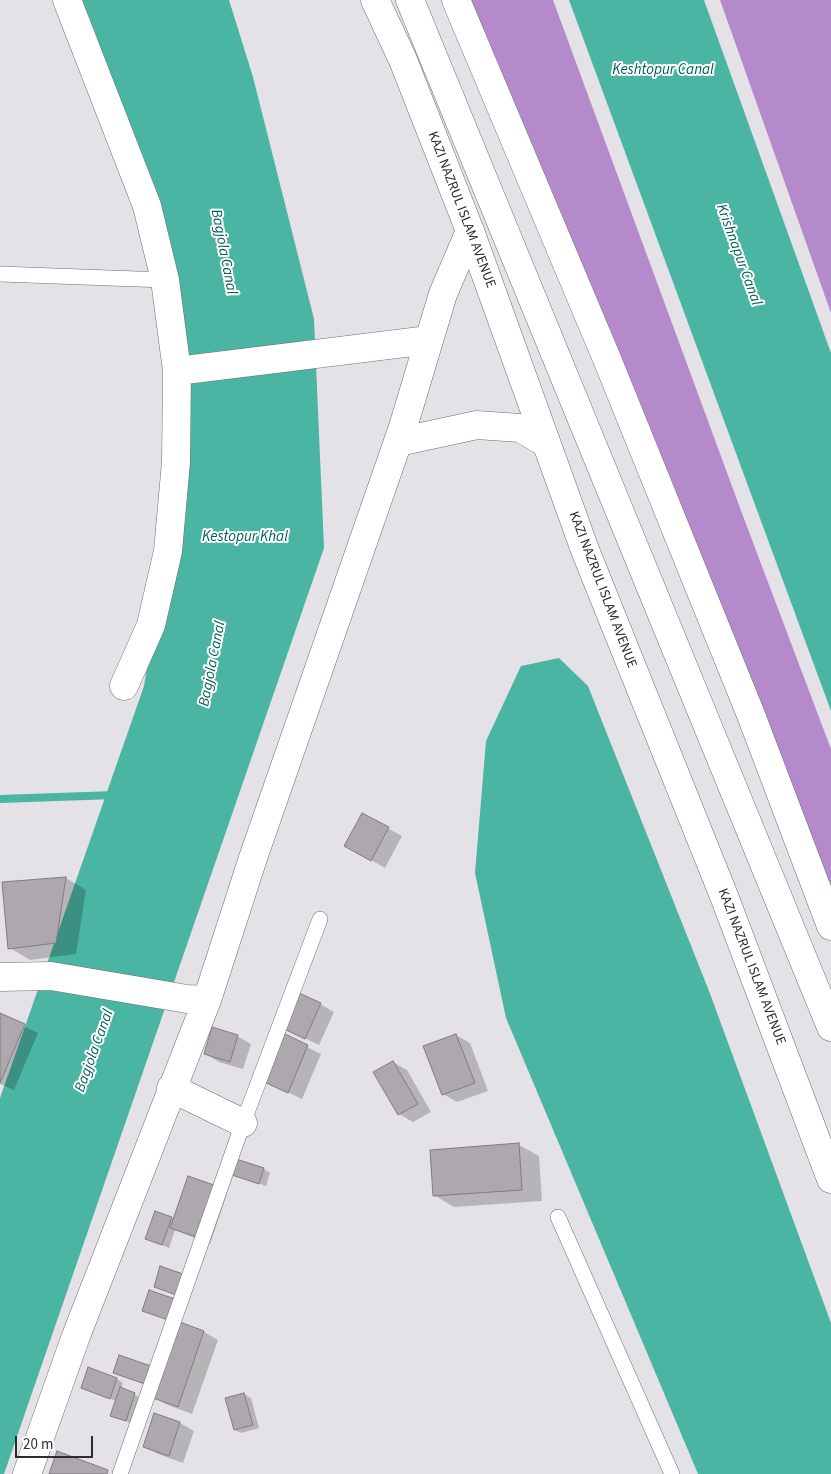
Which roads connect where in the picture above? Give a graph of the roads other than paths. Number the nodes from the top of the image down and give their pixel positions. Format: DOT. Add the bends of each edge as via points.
graph roads {
  1 [pos="67,0"];
  2 [pos="376,0"];
  3 [pos="410,0"];
  4 [pos="456,0"];
  5 [pos="496,208"];
  6 [pos="470,231"];
  7 [pos="0,274"];
  8 [pos="166,280"];
  9 [pos="430,340"];
  10 [pos="177,371"];
  11 [pos="398,442"];
  12 [pos="546,443"];
  13 [pos="124,686"];
  14 [pos="320,918"];
  15 [pos="831,926"];
  16 [pos="0,977"];
  17 [pos="197,999"];
  18 [pos="831,1027"];
  19 [pos="171,1088"];
  20 [pos="243,1123"];
  21 [pos="831,1179"];
  22 [pos="558,1217"];
  23 [pos="27,1474"];
  24 [pos="120,1474"];
  25 [pos="672,1474"];
  1 -- 8 [label="street" via="147,206"];
  2 -- 6 [label="street, KAZI NAZRUL ISLAM AVENUE"];
  3 -- 5 [label="street"];
  4 -- 15 [label="street" via="607,360 736,679"];
  5 -- 6 [label="street"];
  5 -- 18 [label="street"];
  6 -- 9 [label="street" via="443,294"];
  6 -- 12 [label="street, KAZI NAZRUL ISLAM AVENUE"];
  7 -- 8 [label="lane"];
  8 -- 10 [label="street"];
  9 -- 10 [label="street"];
  9 -- 11 [label="street"];
  10 -- 13 [label="street" via="176,462 168,551 151,625"];
  11 -- 12 [label="street" via="477,426 520,428"];
  11 -- 17 [label="street" via="253,858"];
  12 -- 21 [label="street, KAZI NAZRUL ISLAM AVENUE"];
  14 -- 20 [label="lane"];
  16 -- 17 [label="street" via="51,976"];
  17 -- 19 [label="street"];
  19 -- 20 [label="street"];
  19 -- 23 [label="street"];
  20 -- 24 [label="lane"];
  22 -- 25 [label="lane"];
}
